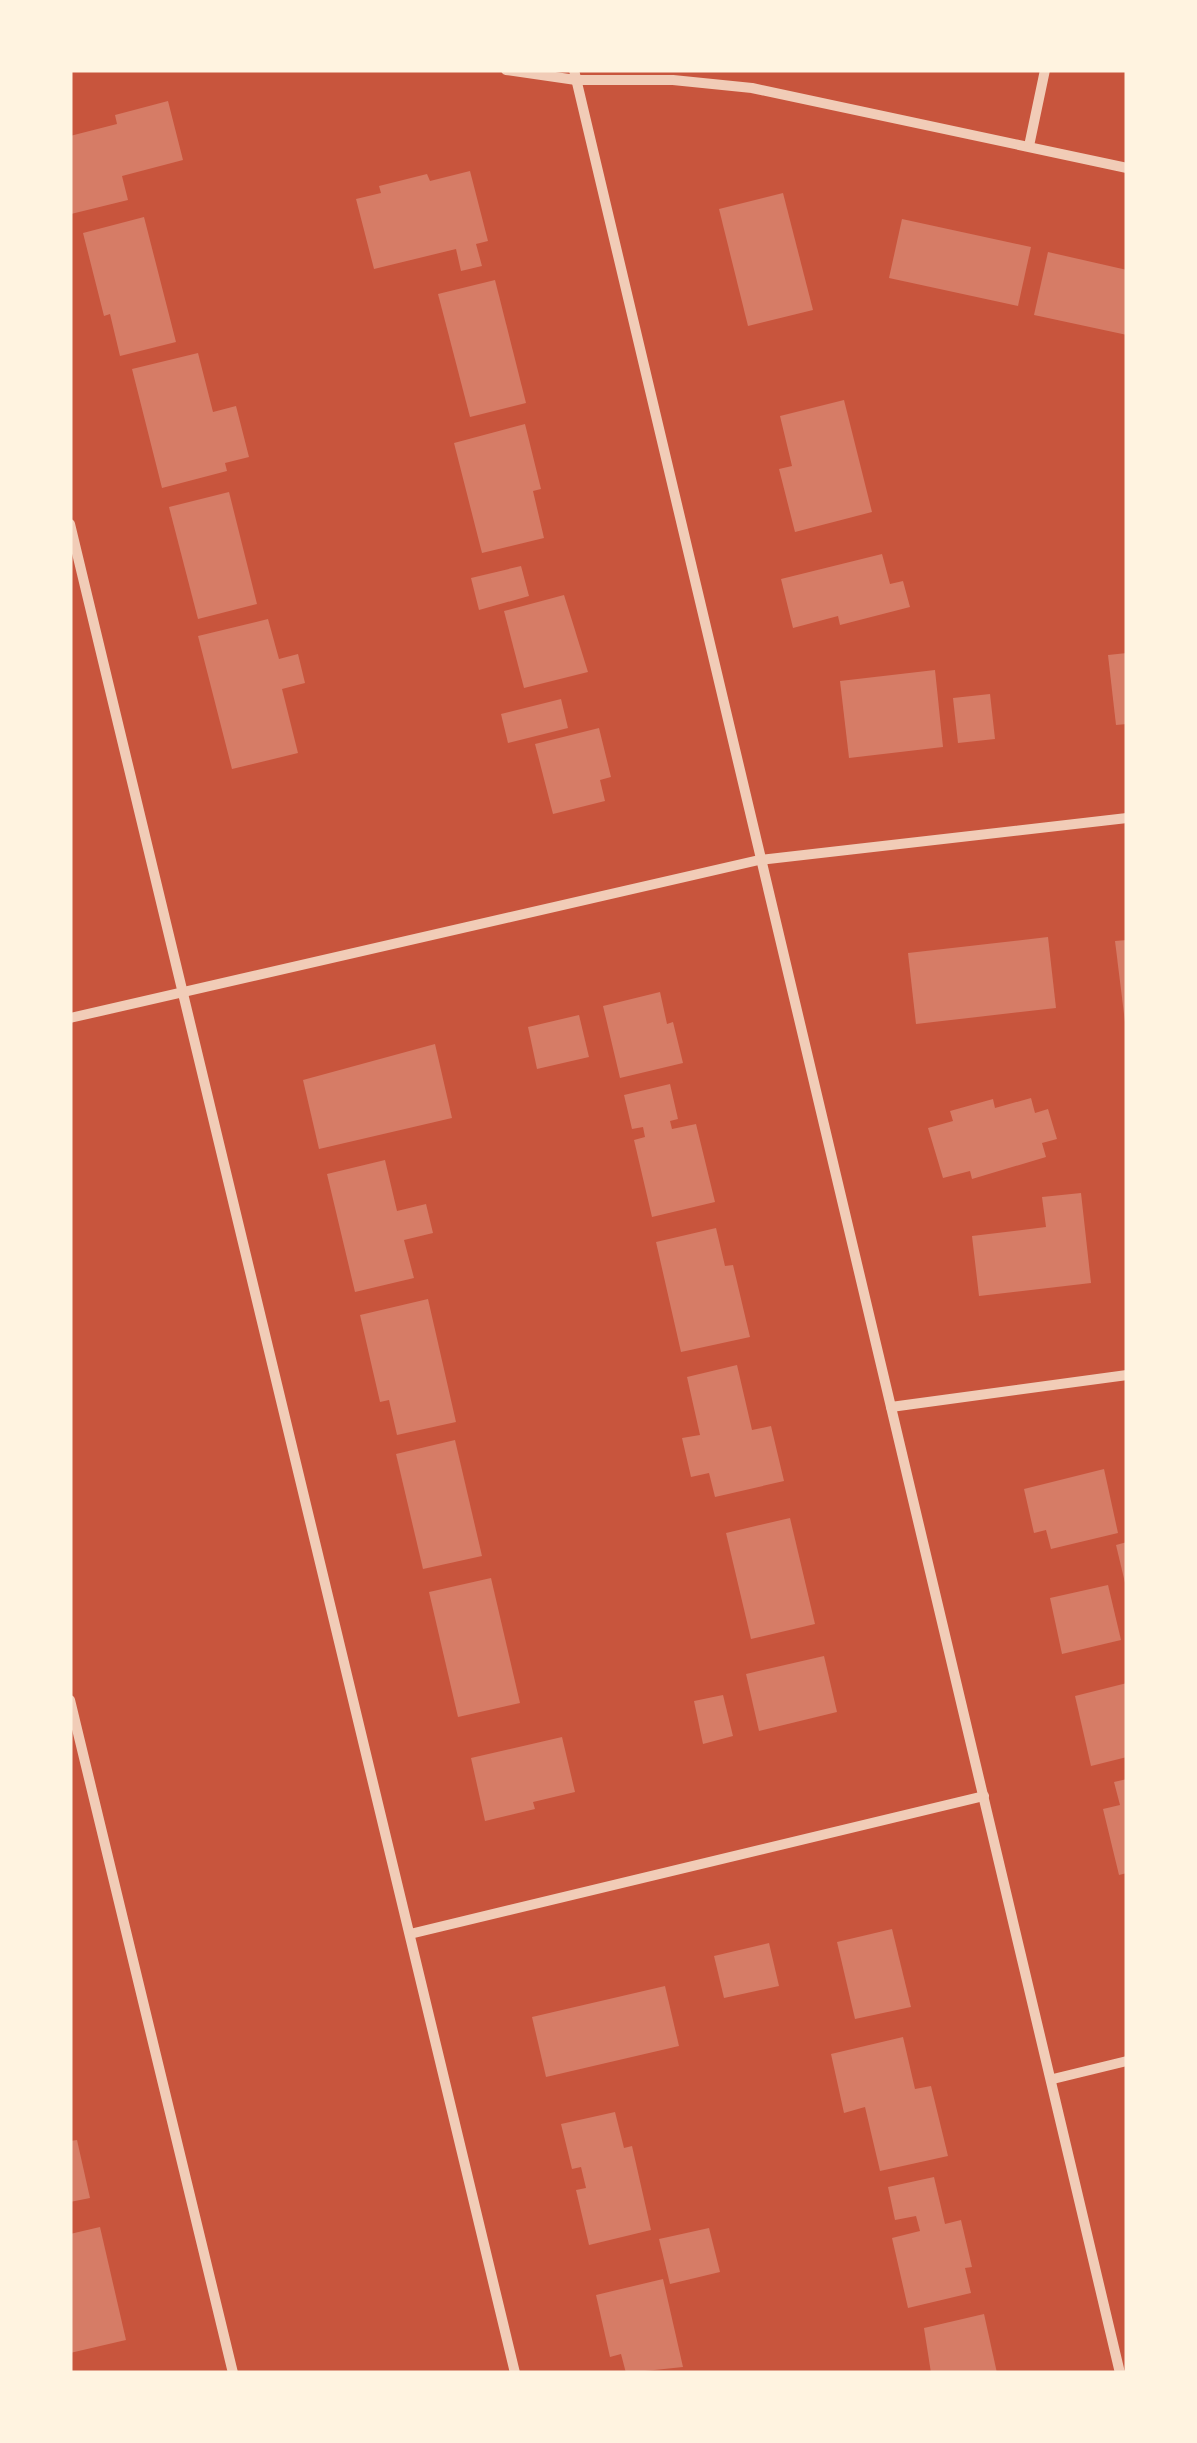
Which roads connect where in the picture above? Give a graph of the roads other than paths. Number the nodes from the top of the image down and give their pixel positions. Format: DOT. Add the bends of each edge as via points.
graph roads {
  1 [pos="506,70"];
  2 [pos="1046,70"];
  3 [pos="575,75"];
  4 [pos="1029,146"];
  5 [pos="1127,168"];
  6 [pos="70,524"];
  7 [pos="1127,818"];
  8 [pos="759,860"];
  9 [pos="184,991"];
  10 [pos="70,1018"];
  11 [pos="1127,1375"];
  12 [pos="891,1407"];
  13 [pos="70,1700"];
  14 [pos="984,1796"];
  15 [pos="410,1934"];
  16 [pos="1127,2061"];
  17 [pos="1053,2079"];
  18 [pos="233,2373"];
  19 [pos="516,2373"];
  20 [pos="1120,2373"];
  1 -- 3 [label="street"];
  2 -- 4 [label="street"];
  3 -- 4 [label="street" via="752,88"];
  3 -- 8 [label="street"];
  4 -- 5 [label="street"];
  6 -- 9 [label="street"];
  7 -- 8 [label="street"];
  8 -- 9 [label="street"];
  8 -- 12 [label="street"];
  9 -- 10 [label="street"];
  9 -- 15 [label="street"];
  11 -- 12 [label="street"];
  12 -- 14 [label="street"];
  13 -- 18 [label="street"];
  14 -- 15 [label="street"];
  14 -- 17 [label="street"];
  15 -- 19 [label="street"];
  16 -- 17 [label="street"];
  17 -- 20 [label="street"];
}
